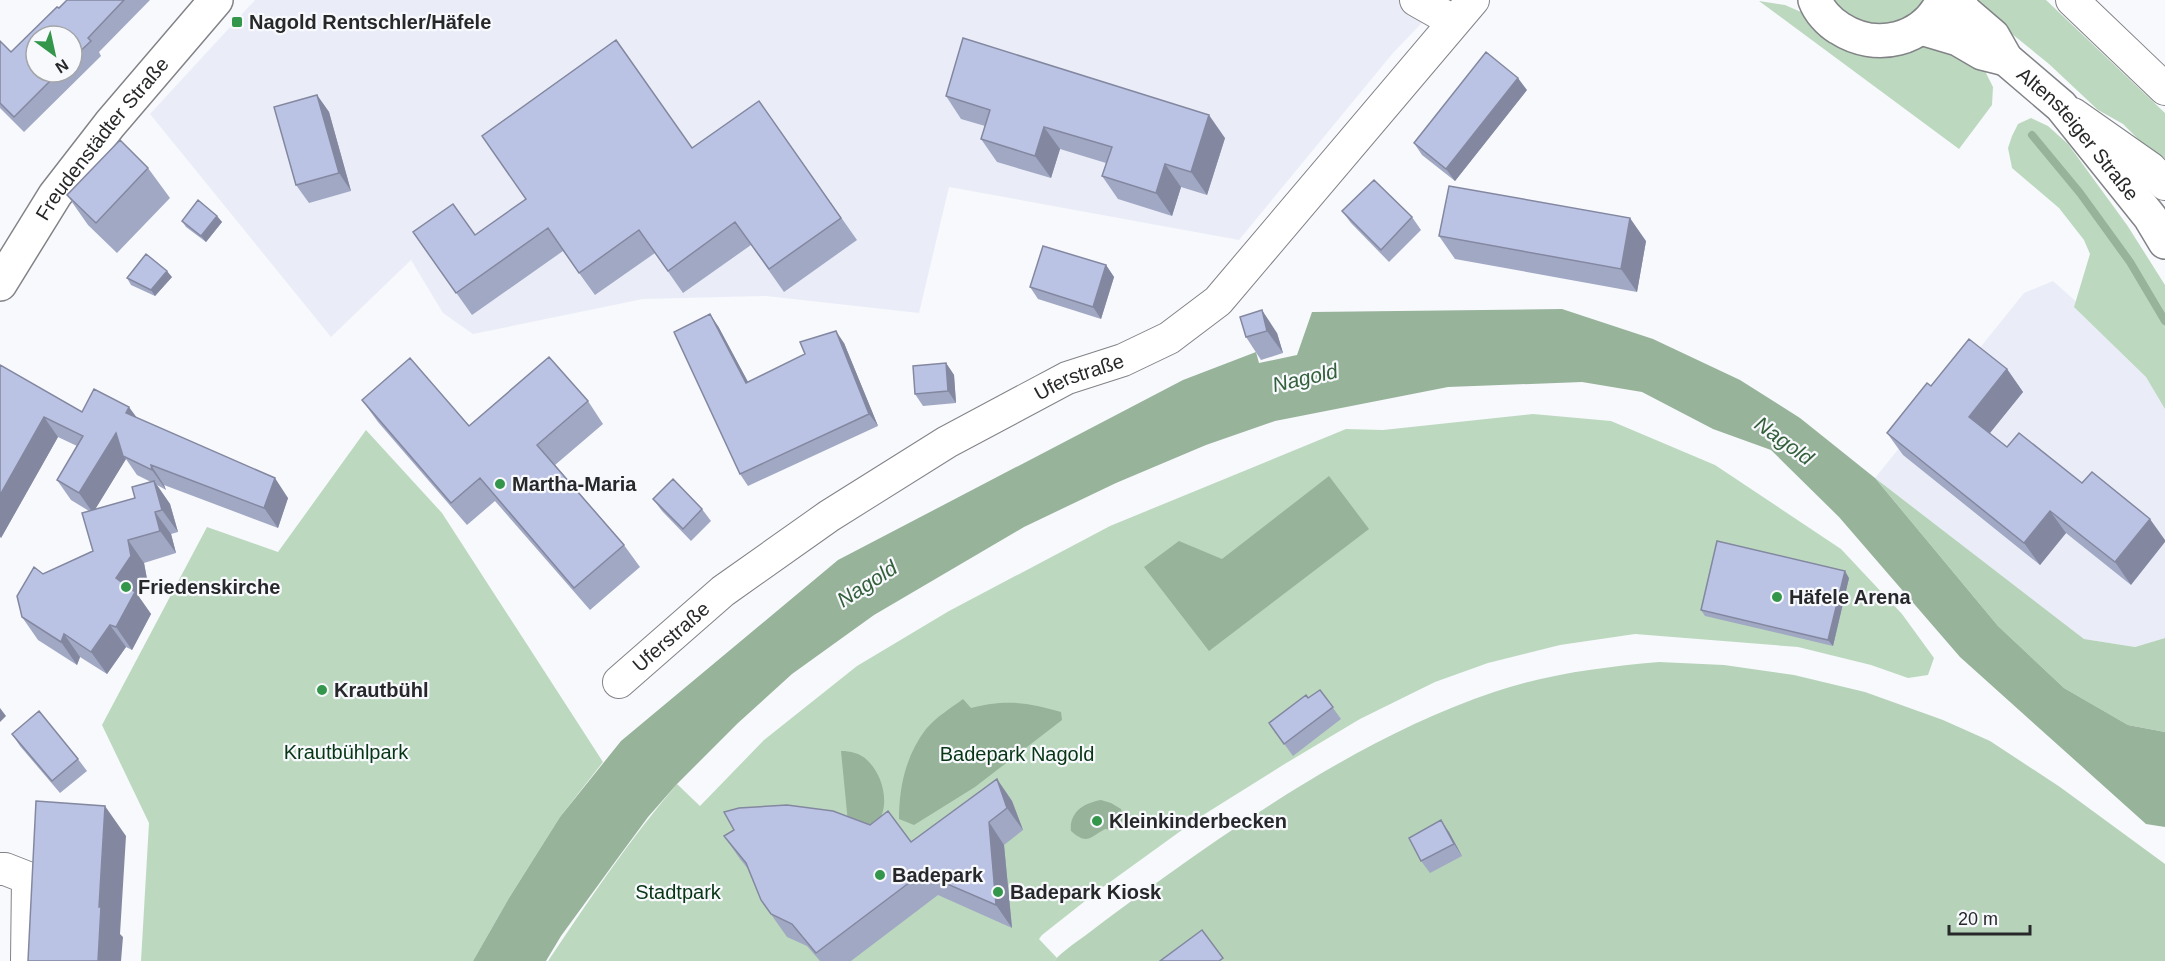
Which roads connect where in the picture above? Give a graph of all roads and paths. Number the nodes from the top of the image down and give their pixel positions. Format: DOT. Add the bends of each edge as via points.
graph roads {
  1 [pos="216,0"];
  2 [pos="1416,0"];
  3 [pos="1815,0"];
  4 [pos="1943,0"];
  5 [pos="1956,0"];
  6 [pos="2072,0"];
  7 [pos="1463,11"];
  8 [pos="1921,28"];
  9 [pos="2006,58"];
  10 [pos="2165,89"];
  11 [pos="2061,106"];
  12 [pos="2165,184"];
  13 [pos="2165,242"];
  14 [pos="0,284"];
  15 [pos="619,682"];
  16 [pos="0,869"];
  17 [pos="27,961"];
  1 -- 14 [label="main road, Freudenstädter Straße" via="55,195"];
  2 -- 7 [label="street"];
  3 -- 8 [label="main road" via="1831,23 1851,36 1875,42 1899,39"];
  4 -- 8 [label="main road"];
  5 -- 9 [label="main road" via="1993,36"];
  6 -- 10 [label="street"];
  7 -- 15 [label="street, Uferstraße" via="1218,301 1168,338 1123,360 1067,378 947,442 849,504 723,591"];
  8 -- 9 [label="main road" via="1958,39 1982,53"];
  9 -- 11 [label="main road, Altensteiger Straße"];
  11 -- 12 [label="street" via="2150,168"];
  11 -- 13 [label="main road, Altensteiger Straße" via="2144,208"];
  16 -- 17 [label="street" via="28,878"];
}
